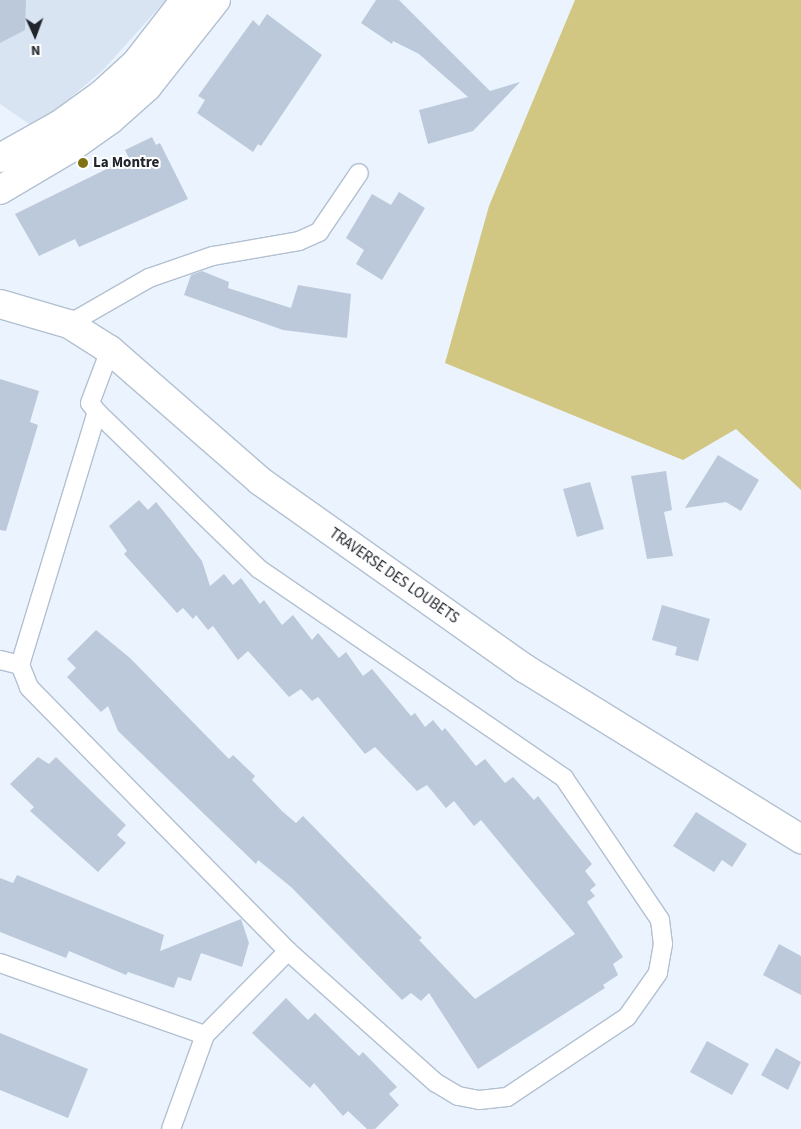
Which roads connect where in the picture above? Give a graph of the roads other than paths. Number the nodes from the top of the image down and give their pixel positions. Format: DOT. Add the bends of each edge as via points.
graph roads {
  1 [pos="185,0"];
  2 [pos="216,0"];
  3 [pos="0,158"];
  4 [pos="359,173"];
  5 [pos="0,190"];
  6 [pos="0,304"];
  7 [pos="69,324"];
  8 [pos="110,350"];
  9 [pos="97,412"];
  10 [pos="0,660"];
  11 [pos="20,665"];
  12 [pos="801,839"];
  13 [pos="288,951"];
  14 [pos="0,963"];
  15 [pos="205,1035"];
  16 [pos="171,1129"];
  1 -- 3 [label="street" via="136,63 102,94 60,125"];
  2 -- 5 [label="street" via="147,87 110,120"];
  4 -- 7 [label="lane" via="319,232 299,241 213,256 149,278"];
  6 -- 7 [label="street, TRAVERSE DES LOUBETS"];
  7 -- 8 [label="street, TRAVERSE DES LOUBETS"];
  8 -- 9 [label="lane" via="90,403"];
  8 -- 12 [label="street, TRAVERSE DES LOUBETS" via="260,481 524,668"];
  9 -- 11 [label="lane"];
  9 -- 13 [label="lane" via="259,569 564,778 660,920 663,944 658,973 627,1017 507,1097 479,1100 458,1096 436,1083"];
  10 -- 11 [label="lane"];
  11 -- 13 [label="lane" via="29,687"];
  13 -- 15 [label="lane"];
  14 -- 15 [label="lane"];
  15 -- 16 [label="lane"];
}
